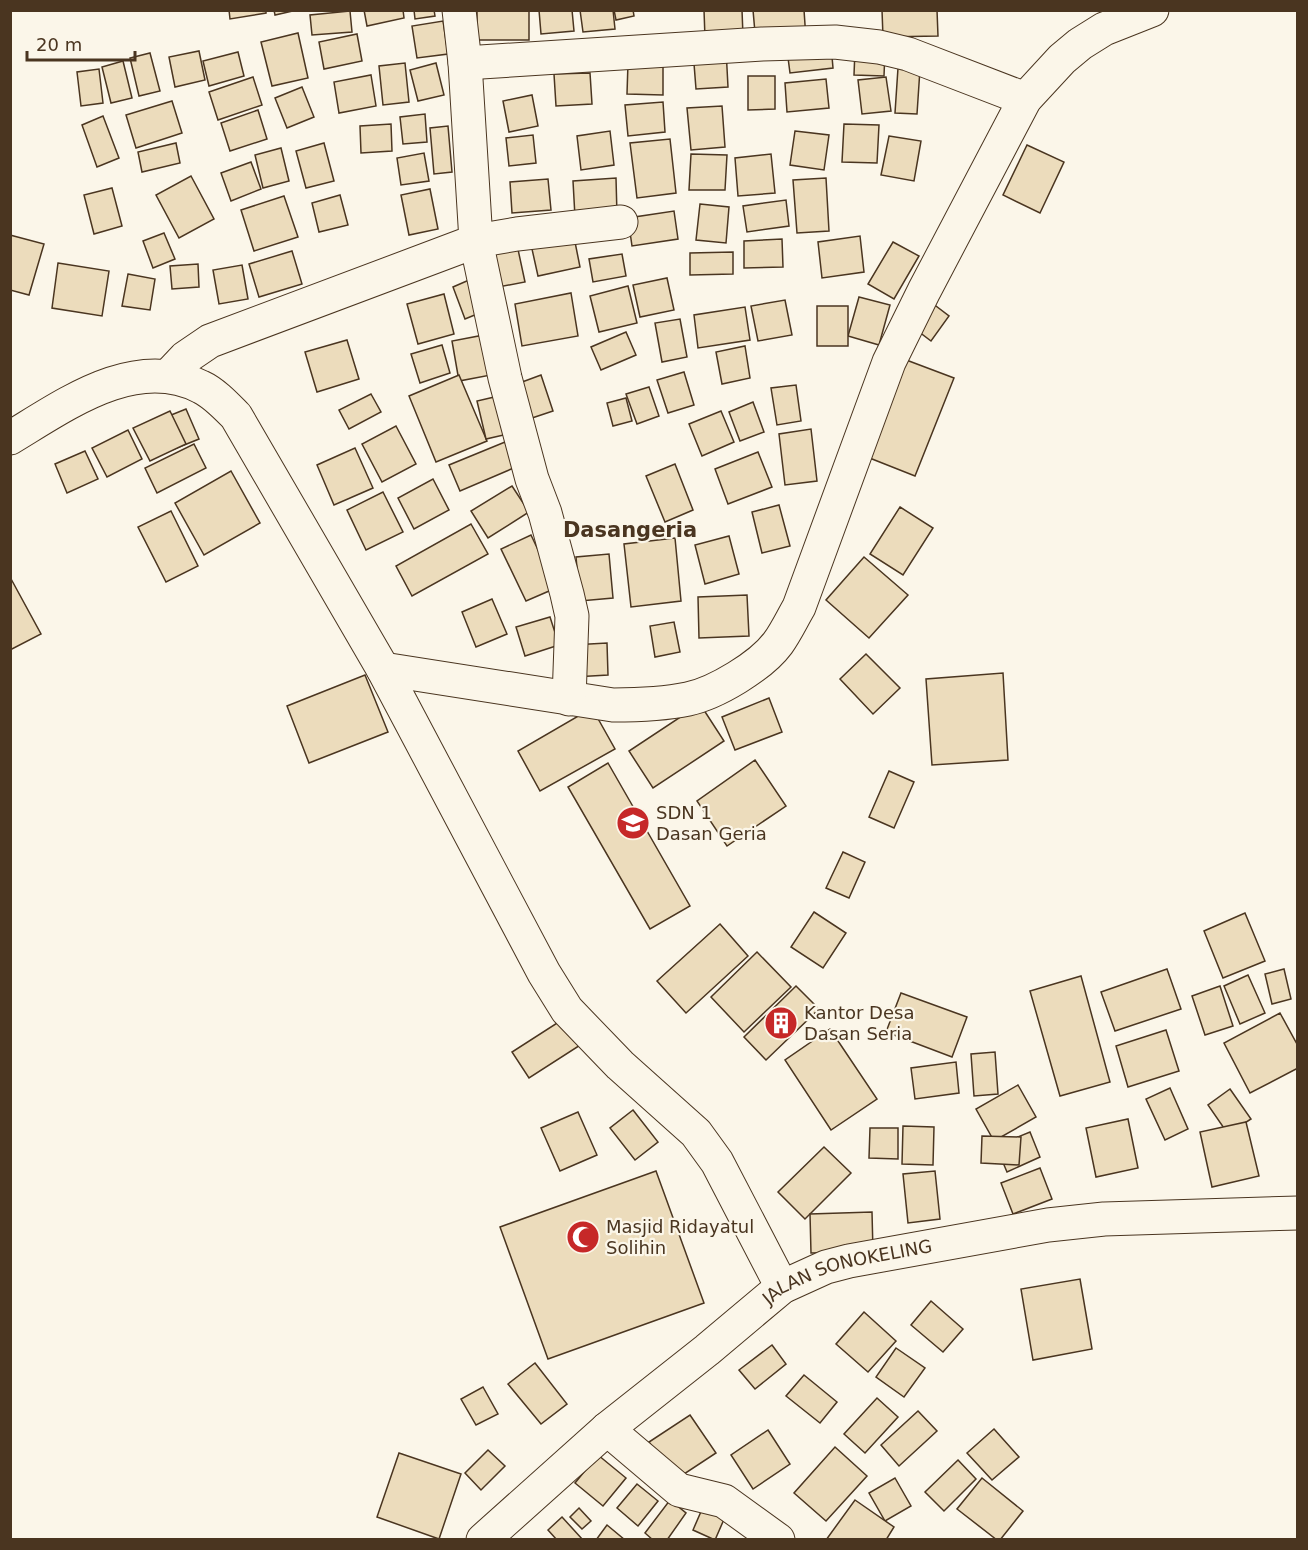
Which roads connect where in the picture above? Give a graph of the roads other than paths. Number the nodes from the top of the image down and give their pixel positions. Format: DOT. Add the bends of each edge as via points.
graph roads {
  1 [pos="459,10"];
  2 [pos="1152,10"];
  3 [pos="465,63"];
  4 [pos="1025,99"];
  5 [pos="621,222"];
  6 [pos="477,241"];
  7 [pos="168,376"];
  8 [pos="10,438"];
  9 [pos="383,669"];
  10 [pos="569,699"];
  11 [pos="1298,1213"];
  12 [pos="782,1287"];
  13 [pos="607,1429"];
  14 [pos="483,1539"];
  15 [pos="778,1539"];
  1 -- 3 [label="street"];
  2 -- 4 [label="street" via="1104,29 1080,44"];
  3 -- 4 [label="street" via="835,42 908,54"];
  3 -- 6 [label="street"];
  4 -- 10 [label="street" via="889,362 799,607 778,644 752,668 690,699 614,705"];
  5 -- 6 [label="street"];
  6 -- 7 [label="street" via="210,341"];
  6 -- 10 [label="street" via="505,378 572,616"];
  7 -- 8 [label="street" via="142,375 113,383 75,399"];
  7 -- 9 [label="street" via="201,387 236,416"];
  9 -- 10 [label="street"];
  9 -- 12 [label="street" via="567,1010 620,1065 696,1133 717,1162"];
  11 -- 12 [label="street, JALAN SONOKELING" via="1104,1219 1048,1225 849,1261"];
  12 -- 13 [label="street, JALAN SONOKELING"];
  13 -- 14 [label="street, JALAN SONOKELING"];
  13 -- 15 [label="street" via="679,1490 724,1501"];
}
